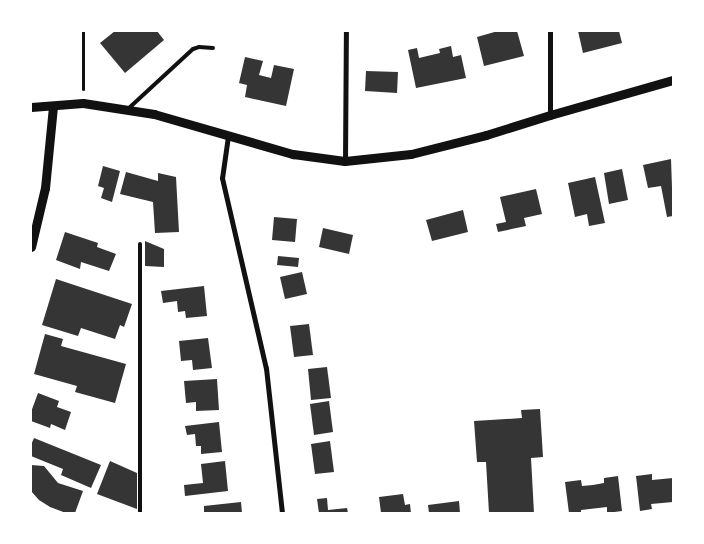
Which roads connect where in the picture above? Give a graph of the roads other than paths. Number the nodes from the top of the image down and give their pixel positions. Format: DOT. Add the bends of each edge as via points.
graph roads {
  1 [pos="346,31"];
  2 [pos="550,31"];
  3 [pos="213,48"];
  4 [pos="673,80"];
  5 [pos="53,106"];
  6 [pos="31,107"];
  7 [pos="127,110"];
  8 [pos="550,114"];
  9 [pos="228,136"];
  10 [pos="345,160"];
  11 [pos="140,244"];
  12 [pos="31,247"];
  13 [pos="140,513"];
  14 [pos="282,513"];
  1 -- 10 [label="street"];
  2 -- 8 [label="street"];
  3 -- 7 [label="lane" via="199,46 193,49"];
  4 -- 8 [label="street"];
  5 -- 6 [label="street"];
  5 -- 7 [label="street" via="82,103"];
  5 -- 12 [label="street" via="45,188"];
  7 -- 9 [label="street" via="154,114"];
  8 -- 10 [label="street" via="411,154"];
  9 -- 10 [label="street" via="293,154"];
  9 -- 14 [label="street" via="222,178 266,368"];
  11 -- 13 [label="lane"];
}
